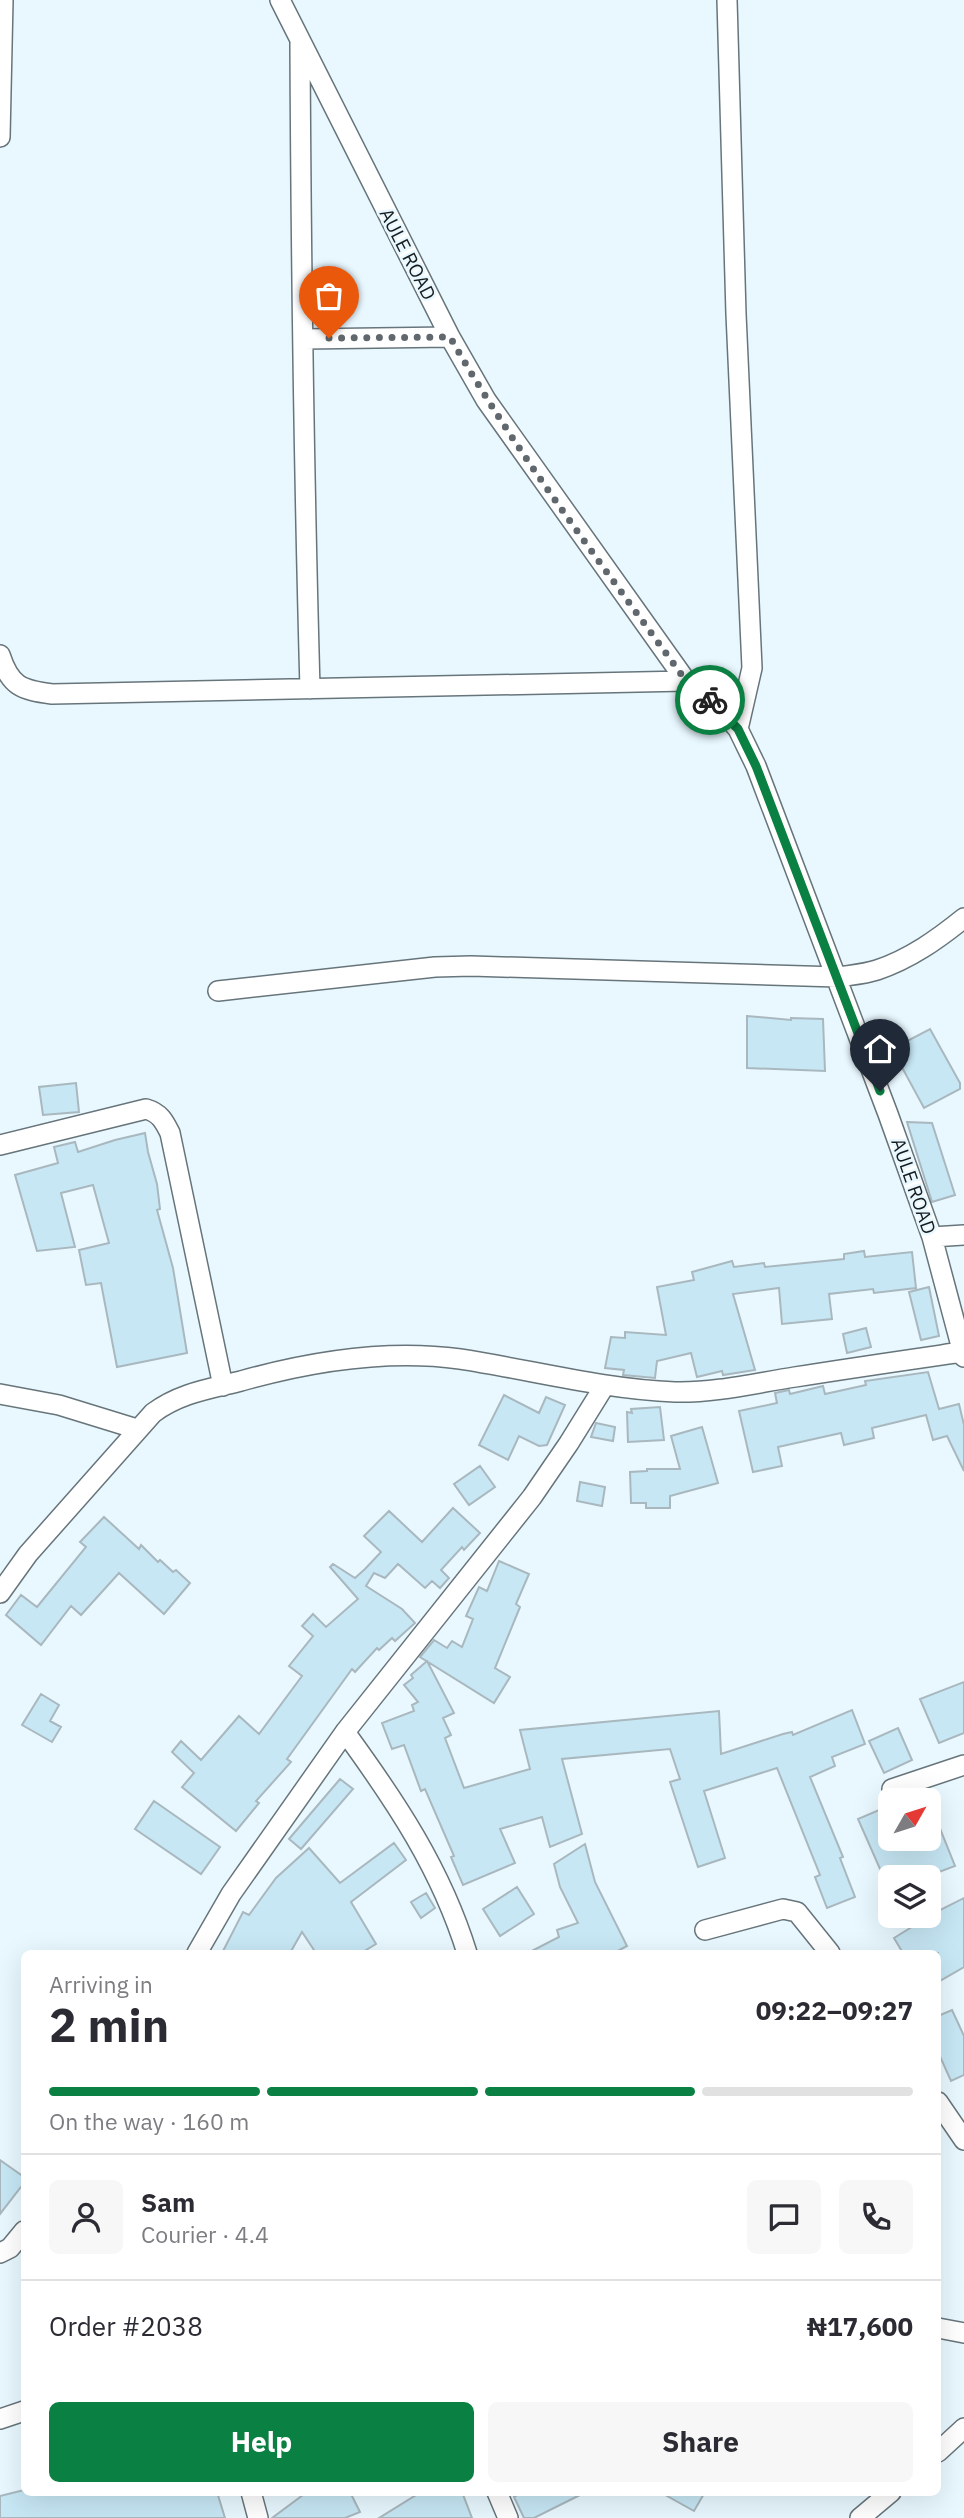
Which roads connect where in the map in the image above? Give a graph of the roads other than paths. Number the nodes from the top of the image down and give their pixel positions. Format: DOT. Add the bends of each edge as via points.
graph roads {
  1 [pos="4,0"];
  2 [pos="280,0"];
  3 [pos="727,0"];
  4 [pos="299,40"];
  5 [pos="0,137"];
  6 [pos="450,337"];
  7 [pos="304,339"];
  8 [pos="0,655"];
  9 [pos="686,681"];
  10 [pos="310,689"];
  11 [pos="738,729"];
  12 [pos="964,918"];
  13 [pos="838,977"];
  14 [pos="218,991"];
  15 [pos="0,1145"];
  16 [pos="964,1234"];
  17 [pos="932,1237"];
  18 [pos="963,1355"];
  19 [pos="605,1385"];
  20 [pos="223,1386"];
  21 [pos="0,1394"];
  22 [pos="137,1429"];
  23 [pos="0,1593"];
  24 [pos="345,1732"];
  25 [pos="964,1765"];
  26 [pos="895,1788"];
  27 [pos="705,1930"];
  28 [pos="199,1950"];
  29 [pos="466,1950"];
  30 [pos="828,1950"];
  31 [pos="941,2106"];
  32 [pos="964,2140"];
  33 [pos="21,2235"];
  34 [pos="0,2253"];
  35 [pos="941,2329"];
  36 [pos="964,2333"];
  37 [pos="21,2412"];
  38 [pos="0,2419"];
  39 [pos="964,2428"];
  40 [pos="941,2449"];
  41 [pos="252,2496"];
  42 [pos="499,2496"];
  43 [pos="886,2496"];
  44 [pos="258,2518"];
  45 [pos="508,2518"];
  46 [pos="859,2518"];
  1 -- 5 [label="street"];
  2 -- 4 [label="street, AULE ROAD"];
  3 -- 11 [label="street" via="752,668"];
  4 -- 6 [label="street, AULE ROAD"];
  4 -- 7 [label="street"];
  6 -- 7 [label="street"];
  6 -- 9 [label="street, AULE ROAD" via="486,400"];
  7 -- 10 [label="street"];
  8 -- 10 [label="street" via="11,680 27,691 52,694"];
  9 -- 10 [label="street"];
  9 -- 11 [label="street, AULE ROAD"];
  11 -- 13 [label="street, AULE ROAD"];
  12 -- 13 [label="street" via="905,957 876,970"];
  13 -- 14 [label="street" via="471,966"];
  13 -- 17 [label="street, AULE ROAD"];
  15 -- 20 [label="street" via="146,1109 164,1120"];
  16 -- 17 [label="street"];
  17 -- 18 [label="street, AULE ROAD"];
  18 -- 19 [label="street" via="676,1392"];
  19 -- 20 [label="street" via="460,1359 368,1356 278,1370"];
  19 -- 24 [label="street" via="532,1497"];
  20 -- 22 [label="street" via="168,1402"];
  21 -- 22 [label="street" via="59,1405"];
  22 -- 23 [label="street" via="28,1554"];
  24 -- 28 [label="street" via="231,1894"];
  24 -- 29 [label="street" via="413,1831 446,1896"];
  25 -- 26 [label="street"];
  27 -- 30 [label="street" via="783,1909 797,1912"];
  31 -- 32 [label="street"];
  33 -- 34 [label="street"];
  35 -- 36 [label="street"];
  37 -- 38 [label="street"];
  39 -- 40 [label="street"];
  41 -- 44 [label="street"];
  42 -- 45 [label="street"];
  43 -- 46 [label="street"];
}
